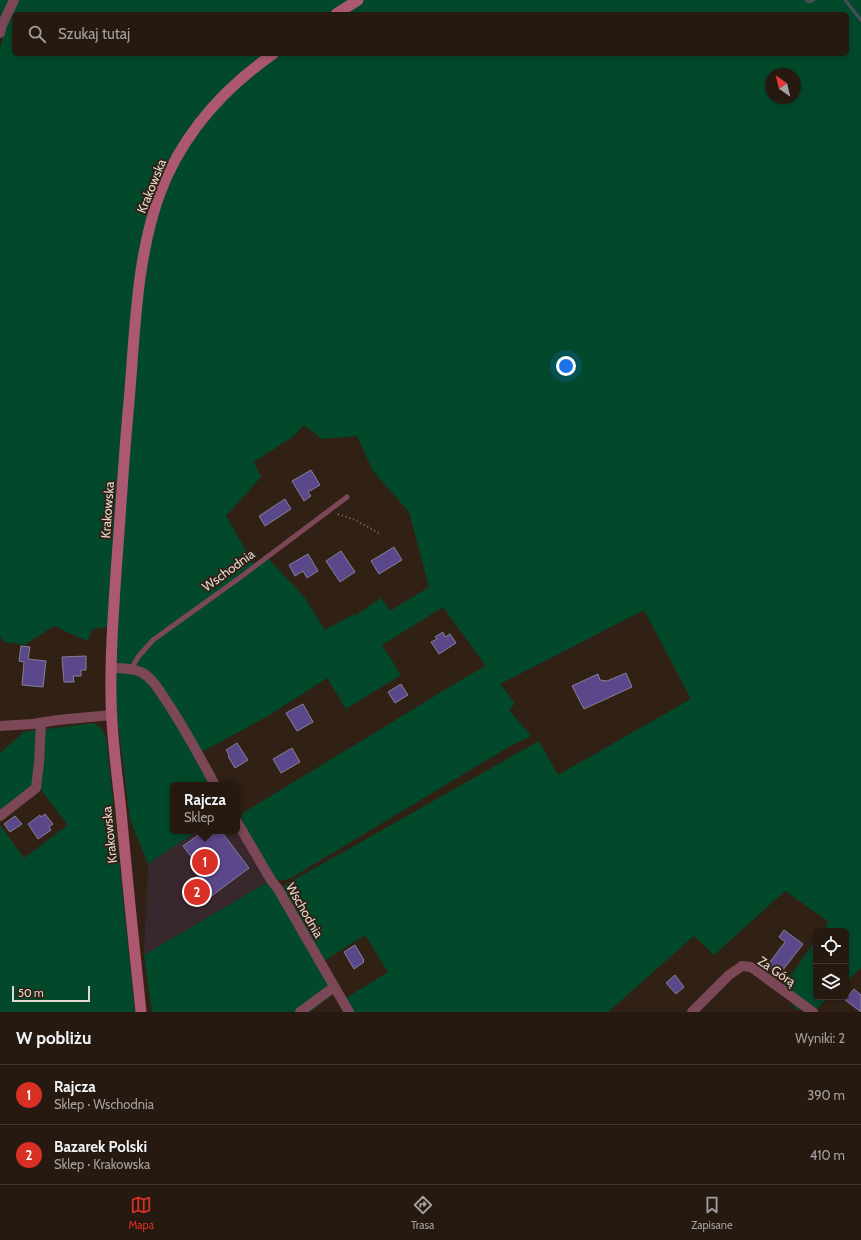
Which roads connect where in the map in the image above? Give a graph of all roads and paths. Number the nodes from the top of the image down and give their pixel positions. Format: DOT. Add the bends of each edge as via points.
graph roads {
  1 [pos="14,0"];
  2 [pos="358,0"];
  3 [pos="339,12"];
  4 [pos="0,33"];
  5 [pos="270,56"];
  6 [pos="346,497"];
  7 [pos="329,510"];
  8 [pos="379,533"];
  9 [pos="111,668"];
  10 [pos="131,669"];
  11 [pos="112,715"];
  12 [pos="42,723"];
  13 [pos="0,726"];
  14 [pos="213,782"];
  15 [pos="0,816"];
  16 [pos="240,827"];
  17 [pos="334,987"];
  18 [pos="141,1012"];
  19 [pos="300,1012"];
  20 [pos="349,1012"];
  21 [pos="692,1012"];
  22 [pos="813,1012"];
  1 -- 4 [label="street"];
  2 -- 3 [label="main road"];
  5 -- 9 [label="main road, Krakowska" via="240,78 197,126 169,173 150,225 139,286"];
  6 -- 7 [label="lane, Wschodnia"];
  7 -- 8 [label="path"];
  7 -- 10 [label="lane, Wschodnia" via="153,640"];
  9 -- 10 [label="street"];
  9 -- 11 [label="main road, Krakowska"];
  10 -- 14 [label="street" via="141,672 158,688 181,723"];
  11 -- 12 [label="street"];
  11 -- 18 [label="main road, Krakowska"];
  12 -- 13 [label="street"];
  12 -- 15 [label="street" via="36,788"];
  16 -- 17 [label="street, Wschodnia"];
  17 -- 19 [label="street"];
  17 -- 20 [label="street, Wschodnia"];
  21 -- 22 [label="street, Za Górą" via="729,975 742,966 751,967"];
}
